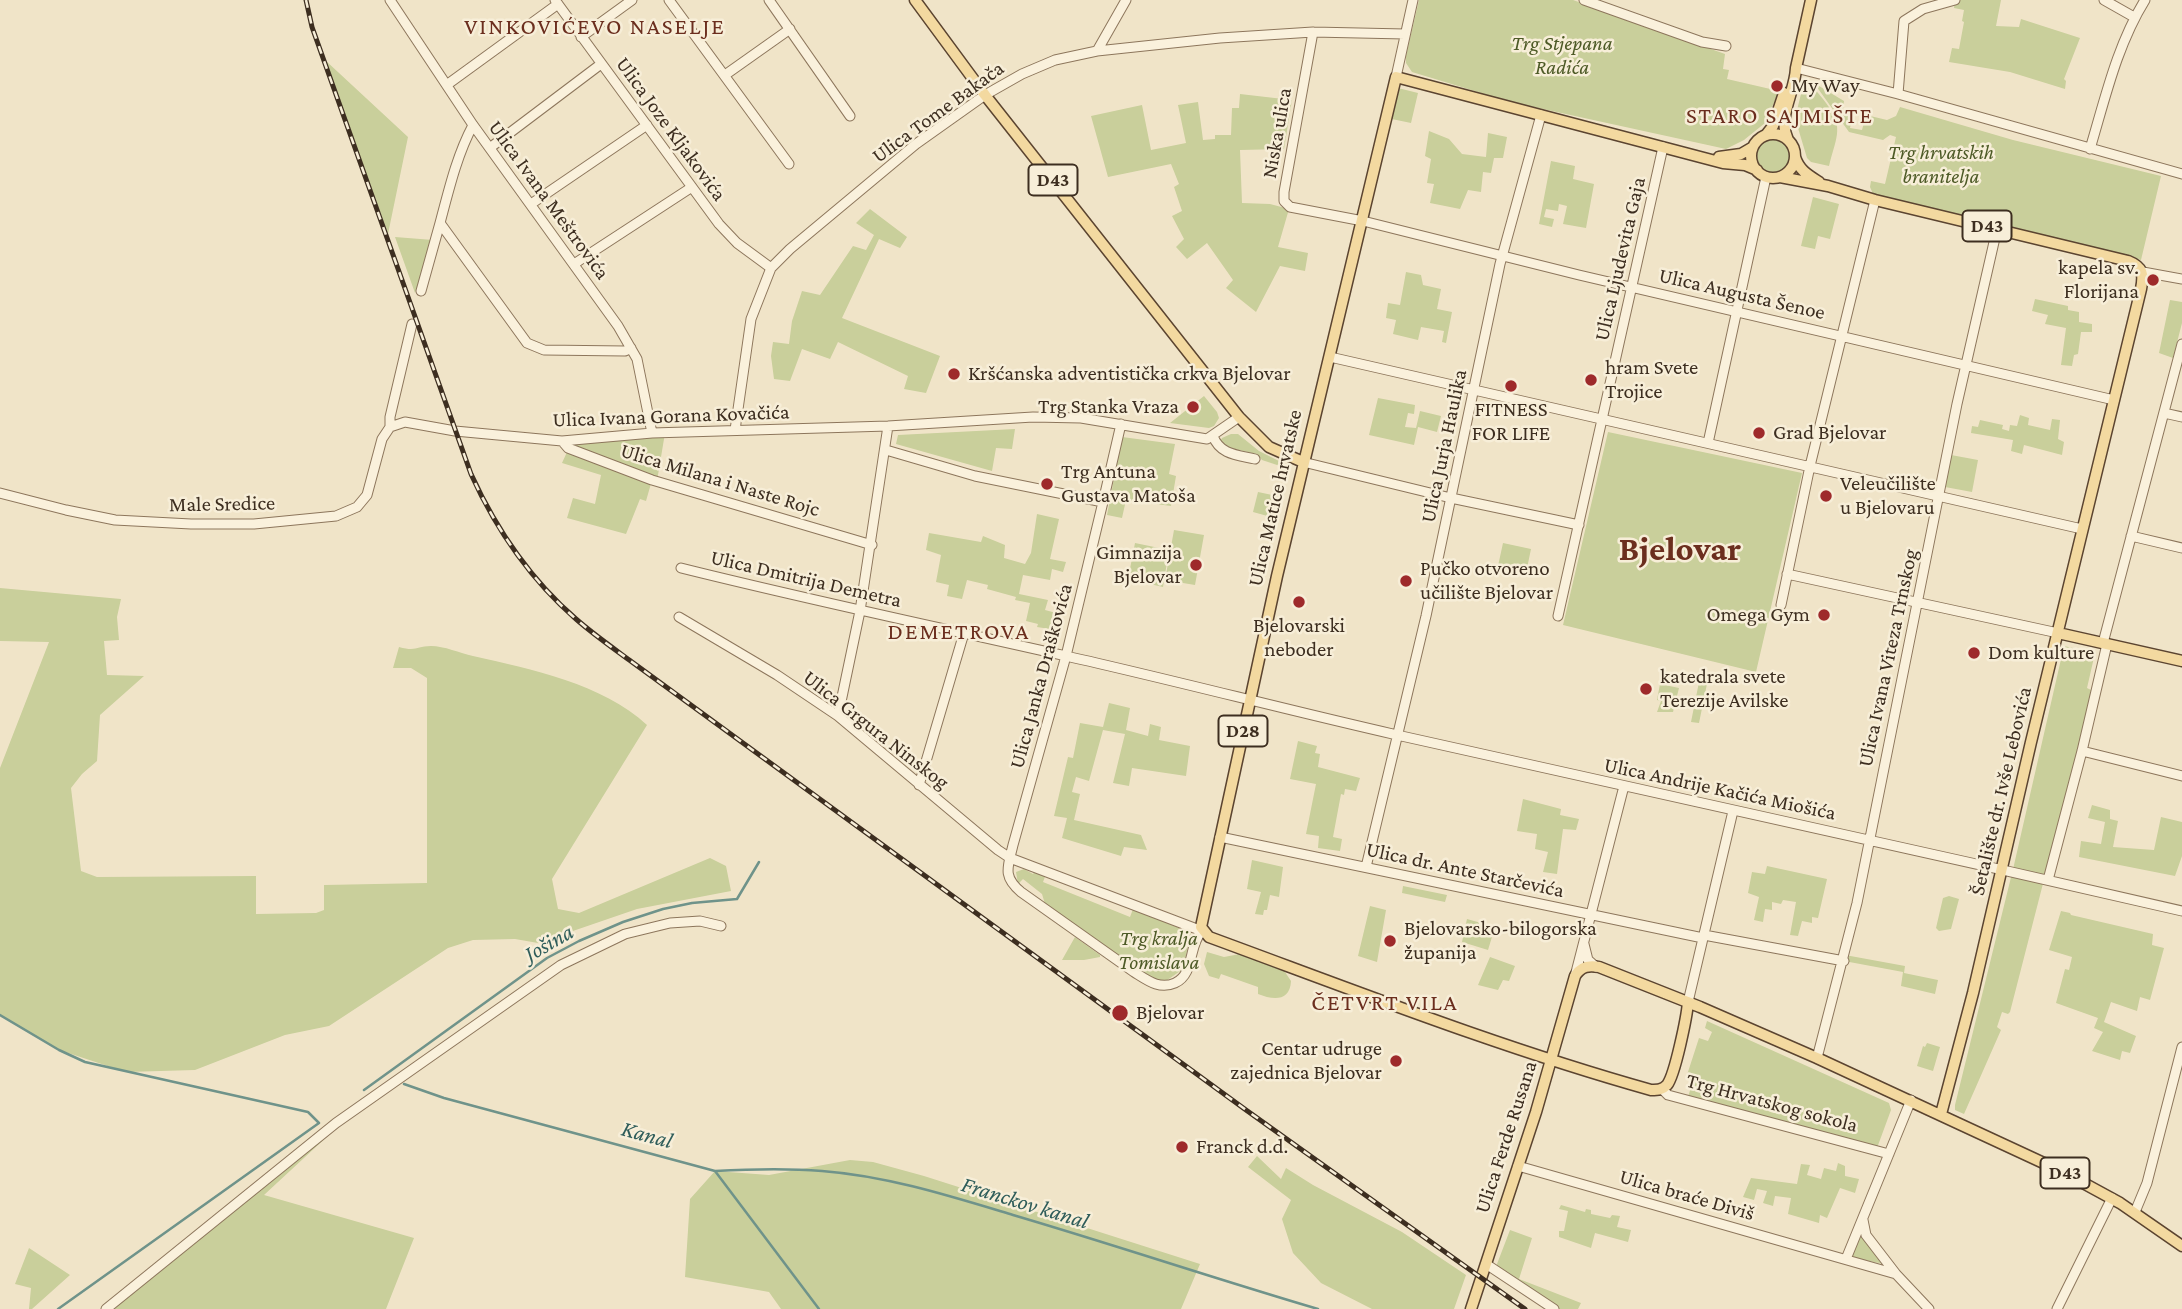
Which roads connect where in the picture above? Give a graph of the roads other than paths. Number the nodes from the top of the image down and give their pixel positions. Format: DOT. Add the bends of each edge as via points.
graph roads {
  1 [pos="390,0"];
  2 [pos="632,0"];
  3 [pos="669,0"];
  4 [pos="769,0"];
  5 [pos="915,0"];
  6 [pos="1126,0"];
  7 [pos="1413,0"];
  8 [pos="1584,0"];
  9 [pos="1811,0"];
  10 [pos="1955,0"];
  11 [pos="2104,0"];
  12 [pos="2145,0"];
  13 [pos="556,2"];
  14 [pos="2134,17"];
  15 [pos="790,29"];
  16 [pos="1313,32"];
  17 [pos="1405,34"];
  18 [pos="581,37"];
  19 [pos="1726,46"];
  20 [pos="1097,51"];
  21 [pos="601,64"];
  22 [pos="1796,68"];
  23 [pos="724,75"];
  24 [pos="1396,77"];
  25 [pos="448,84"];
  26 [pos="1898,94"];
  27 [pos="985,95"];
  28 [pos="1541,116"];
  29 [pos="850,117"];
  30 [pos="473,125"];
  31 [pos="647,125"];
  32 [pos="1766,135"];
  33 [pos="1788,140"];
  34 [pos="491,147"];
  35 [pos="1663,147"];
  36 [pos="1753,147"];
  37 [pos="2090,149"];
  38 [pos="1795,157"];
  39 [pos="1708,158"];
  40 [pos="789,164"];
  41 [pos="1762,173"];
  42 [pos="2182,174"];
  43 [pos="1780,177"];
  44 [pos="1828,186"];
  45 [pos="692,187"];
  46 [pos="1875,200"];
  47 [pos="531,204"];
  48 [pos="1363,221"];
  49 [pos="440,223"];
  50 [pos="1997,229"];
  51 [pos="1503,256"];
  52 [pos="574,264"];
  53 [pos="771,268"];
  54 [pos="2143,272"];
  55 [pos="2182,279"];
  56 [pos="1630,286"];
  57 [pos="421,291"];
  58 [pos="1738,311"];
  59 [pos="412,324"];
  60 [pos="1841,335"];
  61 [pos="2182,344"];
  62 [pos="631,348"];
  63 [pos="1330,357"];
  64 [pos="1965,365"];
  65 [pos="1474,390"];
  66 [pos="2114,400"];
  67 [pos="2164,413"];
  68 [pos="1239,417"];
  69 [pos="2182,417"];
  70 [pos="1603,421"];
  71 [pos="1121,424"];
  72 [pos="888,426"];
  73 [pos="390,427"];
  74 [pos="734,430"];
  75 [pos="652,433"];
  76 [pos="1213,436"];
  77 [pos="562,442"];
  78 [pos="1708,443"];
  79 [pos="886,450"];
  80 [pos="1255,459"];
  81 [pos="1303,462"];
  82 [pos="1810,466"];
  83 [pos="0,492"];
  84 [pos="1939,495"];
  85 [pos="1451,498"];
  86 [pos="1103,502"];
  87 [pos="1579,525"];
  88 [pos="2082,529"];
  89 [pos="2131,537"];
  90 [pos="872,545"];
  91 [pos="2182,548"];
  92 [pos="681,568"];
  93 [pos="1787,574"];
  94 [pos="1918,603"];
  95 [pos="1781,605"];
  96 [pos="860,611"];
  97 [pos="1558,615"];
  98 [pos="679,617"];
  99 [pos="2058,633"];
  100 [pos="964,634"];
  101 [pos="2104,643"];
  102 [pos="1066,656"];
  103 [pos="2182,661"];
  104 [pos="1250,700"];
  105 [pos="838,716"];
  106 [pos="1399,736"];
  107 [pos="2082,751"];
  108 [pos="2182,776"];
  109 [pos="919,785"];
  110 [pos="1624,786"];
  111 [pos="1733,811"];
  112 [pos="1220,837"];
  113 [pos="1869,839"];
  114 [pos="1010,858"];
  115 [pos="1366,867"];
  116 [pos="2001,870"];
  117 [pos="2048,880"];
  118 [pos="2182,911"];
  119 [pos="1592,914"];
  120 [pos="721,926"];
  121 [pos="1202,931"];
  122 [pos="1703,936"];
  123 [pos="1584,944"];
  124 [pos="1843,966"];
  125 [pos="1596,967"];
  126 [pos="1575,976"];
  127 [pos="1688,1002"];
  128 [pos="1709,1012"];
  129 [pos="1685,1021"];
  130 [pos="2182,1047"];
  131 [pos="1817,1058"];
  132 [pos="1551,1062"];
  133 [pos="1564,1066"];
  134 [pos="1545,1083"];
  135 [pos="1662,1089"];
  136 [pos="1911,1100"];
  137 [pos="1941,1114"];
  138 [pos="1889,1154"];
  139 [pos="1518,1166"];
  140 [pos="2112,1198"];
  141 [pos="2135,1212"];
  142 [pos="1863,1219"];
  143 [pos="2182,1246"];
  144 [pos="1846,1259"];
  145 [pos="1486,1264"];
  146 [pos="1896,1274"];
  147 [pos="106,1309"];
  148 [pos="1471,1309"];
  149 [pos="1554,1309"];
  150 [pos="1929,1309"];
  151 [pos="2057,1309"];
  1 -- 25 [label="street, Ulica Ivana Meštrovića"];
  2 -- 18 [label="street"];
  3 -- 23 [label="street"];
  4 -- 15 [label="street"];
  5 -- 27 [label="main road, D43"];
  6 -- 20 [label="street"];
  7 -- 17 [label="street"];
  8 -- 19 [label="street" via="1702,42"];
  9 -- 22 [label="main road"];
  10 -- 26 [label="street" via="1923,9 1904,21"];
  11 -- 14 [label="street"];
  12 -- 14 [label="street"];
  13 -- 18 [label="street, Ulica Joze Kljakovića"];
  13 -- 25 [label="street"];
  14 -- 37 [label="street"];
  15 -- 23 [label="street"];
  15 -- 29 [label="street"];
  16 -- 17 [label="street, Ulica Tome Bakača"];
  16 -- 20 [label="street, Ulica Tome Bakača"];
  16 -- 48 [label="street, Niska ulica" via="1284,201 1290,207"];
  17 -- 24 [label="street"];
  18 -- 21 [label="street, Ulica Joze Kljakovića"];
  20 -- 27 [label="street, Ulica Tome Bakača" via="1055,61"];
  21 -- 31 [label="street, Ulica Joze Kljakovića"];
  21 -- 34 [label="street"];
  22 -- 26 [label="street"];
  22 -- 32 [label="main road"];
  22 -- 33 [label="main road" via="1784,121"];
  23 -- 40 [label="street"];
  24 -- 28 [label="main road, D43"];
  24 -- 48 [label="main road, Ulica Matice hrvatske"];
  25 -- 30 [label="street, Ulica Ivana Meštrovića"];
  26 -- 37 [label="street"];
  27 -- 53 [label="street, Ulica Tome Bakača" via="916,144"];
  27 -- 68 [label="main road, D43"];
  28 -- 35 [label="main road, D43"];
  28 -- 51 [label="street, Ulica Jurja Haulika"];
  30 -- 34 [label="street, Ulica Ivana Meštrovića"];
  30 -- 49 [label="street"];
  31 -- 45 [label="street, Ulica Joze Kljakovića"];
  31 -- 47 [label="street"];
  32 -- 33 [label="main road" via="1778,134"];
  32 -- 36 [label="main road, D43"];
  33 -- 38 [label="main road, D43"];
  34 -- 47 [label="street, Ulica Ivana Meštrovića"];
  35 -- 39 [label="main road, D43"];
  35 -- 56 [label="street, Ulica Ljudevita Gaja"];
  36 -- 39 [label="main road, D43" via="1733,156"];
  36 -- 41 [label="main road" via="1752,159"];
  37 -- 42 [label="street"];
  38 -- 43 [label="main road" via="1791,169"];
  38 -- 44 [label="main road, D43" via="1806,174"];
  39 -- 41 [label="main road, D43"];
  41 -- 43 [label="main road, D43"];
  41 -- 58 [label="street"];
  43 -- 44 [label="main road, D43"];
  44 -- 46 [label="main road, D43"];
  45 -- 52 [label="street"];
  45 -- 53 [label="street, Ulica Joze Kljakovića" via="737,243"];
  46 -- 50 [label="main road, D43"];
  46 -- 60 [label="street"];
  47 -- 52 [label="street, Ulica Ivana Meštrovića"];
  48 -- 51 [label="street, Ulica Augusta Šenoe"];
  48 -- 63 [label="main road, Ulica Matice hrvatske"];
  49 -- 57 [label="street"];
  49 -- 62 [label="street" via="527,343 544,350"];
  50 -- 54 [label="main road, D43" via="2128,261"];
  50 -- 64 [label="street, Ulica Ivana Viteza Trnskog"];
  51 -- 56 [label="street, Ulica Augusta Šenoe"];
  51 -- 65 [label="street, Ulica Jurja Haulika"];
  52 -- 62 [label="street, Ulica Ivana Meštrovića"];
  53 -- 74 [label="street, Ulica Tome Bakača" via="751,319"];
  54 -- 55 [label="street"];
  54 -- 66 [label="main road, Šetalište dr. Ivše Lebovića"];
  56 -- 58 [label="street, Ulica Augusta Šenoe"];
  56 -- 70 [label="street, Ulica Ljudevita Gaja"];
  58 -- 60 [label="street, Ulica Augusta Šenoe"];
  58 -- 78 [label="street"];
  59 -- 73 [label="street, Male Sredice"];
  60 -- 64 [label="street, Ulica Augusta Šenoe"];
  60 -- 82 [label="street"];
  61 -- 67 [label="street"];
  62 -- 75 [label="street, Ulica Ivana Meštrovića"];
  63 -- 65 [label="street"];
  63 -- 81 [label="main road, Ulica Matice hrvatske"];
  64 -- 66 [label="street, Ulica Augusta Šenoe"];
  64 -- 84 [label="street, Ulica Ivana Viteza Trnskog"];
  65 -- 70 [label="street"];
  65 -- 85 [label="street, Ulica Jurja Haulika"];
  66 -- 88 [label="main road, Šetalište dr. Ivše Lebovića"];
  67 -- 69 [label="street"];
  67 -- 89 [label="street"];
  68 -- 76 [label="street"];
  68 -- 81 [label="main road, D43" via="1269,447"];
  70 -- 78 [label="street"];
  70 -- 87 [label="street, Ulica Ljudevita Gaja"];
  71 -- 72 [label="street" via="1033,416"];
  71 -- 76 [label="street" via="1207,439"];
  71 -- 86 [label="street"];
  72 -- 74 [label="street, Ulica Ivana Gorana Kovačića"];
  72 -- 79 [label="street"];
  73 -- 77 [label="street, Ulica Ivana Gorana Kovačića" via="405,422"];
  73 -- 83 [label="street, Male Sredice" via="382,439 367,495 357,507 336,516 254,524 116,520"];
  74 -- 75 [label="street, Ulica Ivana Gorana Kovačića"];
  75 -- 77 [label="street, Ulica Ivana Gorana Kovačića"];
  76 -- 80 [label="street" via="1226,452"];
  77 -- 90 [label="street, Ulica Milana i Naste Rojc" via="651,479"];
  78 -- 82 [label="street"];
  79 -- 86 [label="street" via="975,477"];
  79 -- 90 [label="street"];
  81 -- 85 [label="street"];
  81 -- 104 [label="main road, Ulica Matice hrvatske / D28"];
  82 -- 84 [label="street"];
  82 -- 93 [label="street"];
  84 -- 88 [label="street"];
  84 -- 94 [label="street, Ulica Ivana Viteza Trnskog"];
  85 -- 87 [label="street"];
  85 -- 106 [label="street, Ulica Jurja Haulika"];
  86 -- 102 [label="street, Ulica Janka Draškovića"];
  87 -- 97 [label="street, Ulica Ljudevita Gaja"];
  88 -- 99 [label="main road, Šetalište dr. Ivše Lebovića"];
  89 -- 91 [label="street"];
  89 -- 101 [label="street"];
  90 -- 96 [label="street"];
  92 -- 96 [label="street, Ulica Dmitrija Demetra"];
  93 -- 94 [label="street"];
  93 -- 95 [label="street"];
  94 -- 99 [label="street"];
  94 -- 113 [label="street, Ulica Ivana Viteza Trnskog"];
  96 -- 100 [label="street, Ulica Dmitrija Demetra"];
  96 -- 105 [label="street"];
  98 -- 105 [label="street, Ulica Grgura Ninskog"];
  99 -- 101 [label="main road"];
  99 -- 116 [label="main road, Šetalište dr. Ivše Lebovića"];
  100 -- 102 [label="street, Ulica Dmitrija Demetra"];
  100 -- 109 [label="street"];
  101 -- 103 [label="main road"];
  101 -- 107 [label="street"];
  102 -- 104 [label="street, Ulica Dmitrija Demetra"];
  102 -- 114 [label="street, Ulica Janka Draškovića"];
  104 -- 106 [label="street, Ulica Andrije Kačića Miošića"];
  104 -- 112 [label="main road, Ulica Matice hrvatske / D28"];
  105 -- 109 [label="street, Ulica Grgura Ninskog"];
  106 -- 110 [label="street, Ulica Andrije Kačića Miošića"];
  106 -- 115 [label="street, Ulica Jurja Haulika"];
  107 -- 108 [label="street"];
  107 -- 117 [label="street"];
  109 -- 114 [label="street, Ulica Grgura Ninskog"];
  110 -- 111 [label="street, Ulica Andrije Kačića Miošića"];
  110 -- 119 [label="street, Ulica Ferde Rusana"];
  111 -- 113 [label="street, Ulica Andrije Kačića Miošića"];
  111 -- 122 [label="street"];
  112 -- 115 [label="street, Ulica dr. Ante Starčevića"];
  112 -- 121 [label="main road, Ulica Matice hrvatske / D28"];
  113 -- 116 [label="street, Ulica Andrije Kačića Miošića"];
  113 -- 124 [label="street, Ulica Ivana Viteza Trnskog"];
  114 -- 121 [label="street"];
  114 -- 121 [label="street" via="1009,881 1015,887 1153,984 1168,985 1182,978"];
  115 -- 119 [label="street, Ulica dr. Ante Starčevića"];
  116 -- 117 [label="street, Ulica Andrije Kačića Miošića"];
  116 -- 137 [label="main road, Šetalište dr. Ivše Lebovića"];
  117 -- 118 [label="street, Ulica Andrije Kačića Miošića"];
  119 -- 122 [label="street, Ulica dr. Ante Starčevića"];
  119 -- 123 [label="street, Ulica Ferde Rusana"];
  120 -- 147 [label="street" via="699,921 636,931 561,965 336,1123"];
  121 -- 132 [label="main road"];
  122 -- 124 [label="street, Ulica dr. Ante Starčevića"];
  122 -- 127 [label="street"];
  123 -- 125 [label="street" via="1588,960"];
  123 -- 126 [label="street, Ulica Ferde Rusana"];
  124 -- 131 [label="street, Ulica Ivana Viteza Trnskog"];
  125 -- 126 [label="main road" via="1581,969"];
  125 -- 127 [label="main road"];
  126 -- 132 [label="main road, Ulica Ferde Rusana"];
  127 -- 128 [label="main road"];
  127 -- 129 [label="main road, Trg Hrvatskog sokola"];
  128 -- 129 [label="main road"];
  128 -- 131 [label="main road"];
  129 -- 135 [label="main road, Trg Hrvatskog sokola" via="1671,1077"];
  130 -- 141 [label="street" via="2147,1183"];
  131 -- 136 [label="main road"];
  132 -- 133 [label="main road"];
  132 -- 134 [label="main road, Ulica Ferde Rusana"];
  133 -- 134 [label="main road"];
  133 -- 135 [label="main road"];
  134 -- 139 [label="main road, Ulica Ferde Rusana"];
  135 -- 138 [label="street, Trg Hrvatskog sokola" via="1668,1096"];
  136 -- 137 [label="main road"];
  136 -- 138 [label="street"];
  137 -- 140 [label="main road, D43"];
  138 -- 142 [label="street"];
  139 -- 144 [label="street, Ulica braće Diviš"];
  139 -- 145 [label="main road, Ulica Ferde Rusana"];
  140 -- 141 [label="main road, D43"];
  140 -- 151 [label="street"];
  141 -- 143 [label="main road, D43"];
  142 -- 144 [label="street"];
  142 -- 146 [label="street" via="1867,1235"];
  144 -- 146 [label="street, Ulica braće Diviš"];
  145 -- 148 [label="main road, Ulica Ferde Rusana"];
  145 -- 149 [label="street"];
  146 -- 150 [label="street"];
}
